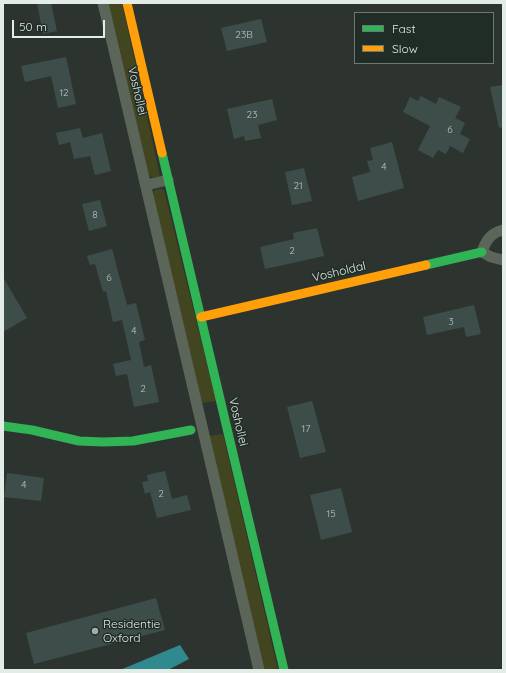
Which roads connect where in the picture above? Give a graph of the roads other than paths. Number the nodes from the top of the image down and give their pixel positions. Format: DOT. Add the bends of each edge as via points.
graph roads {
  1 [pos="103,3"];
  2 [pos="127,3"];
  3 [pos="168,180"];
  4 [pos="146,185"];
  5 [pos="503,230"];
  6 [pos="482,252"];
  7 [pos="503,260"];
  8 [pos="201,316"];
  9 [pos="3,426"];
  10 [pos="191,430"];
  11 [pos="259,670"];
  12 [pos="284,670"];
  1 -- 4 [label="street, Voshollei"];
  2 -- 3 [label="street, Voshollei"];
  3 -- 4 [label="street"];
  3 -- 8 [label="street, Voshollei"];
  4 -- 11 [label="street, Voshollei"];
  5 -- 6 [label="street" via="495,232 490,237"];
  6 -- 7 [label="street"];
  6 -- 8 [label="street, Vosholdal"];
  8 -- 12 [label="street, Voshollei"];
  9 -- 10 [label="street" via="79,441 103,442 133,440"];
}
